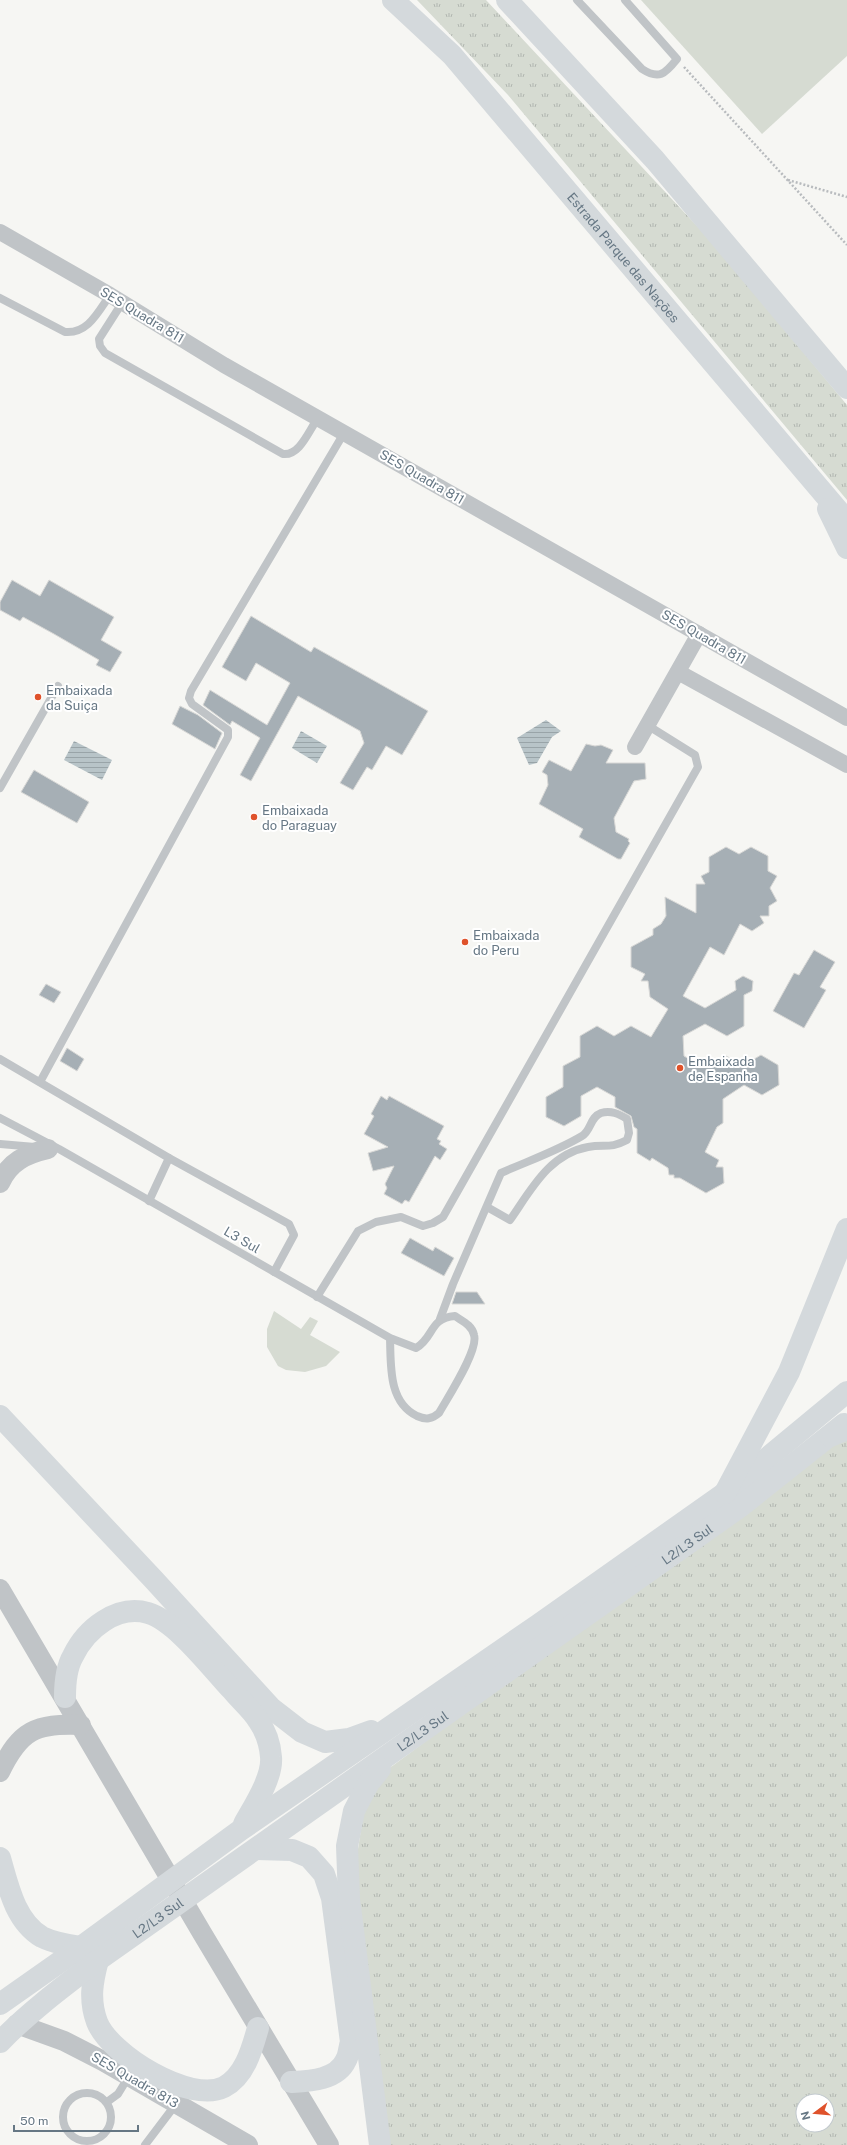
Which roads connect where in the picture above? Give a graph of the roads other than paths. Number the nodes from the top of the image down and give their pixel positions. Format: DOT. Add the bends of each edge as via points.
graph roads {
  1 [pos="393,0"];
  2 [pos="507,0"];
  3 [pos="577,0"];
  4 [pos="625,0"];
  5 [pos="0,232"];
  6 [pos="0,298"];
  7 [pos="116,299"];
  8 [pos="847,388"];
  9 [pos="318,418"];
  10 [pos="344,433"];
  11 [pos="817,484"];
  12 [pos="847,521"];
  13 [pos="847,548"];
  14 [pos="700,634"];
  15 [pos="678,672"];
  16 [pos="58,686"];
  17 [pos="847,718"];
  18 [pos="647,725"];
  19 [pos="635,748"];
  20 [pos="847,765"];
  21 [pos="0,788"];
  22 [pos="0,1059"];
  23 [pos="40,1082"];
  24 [pos="0,1118"];
  25 [pos="584,1135"];
  26 [pos="0,1144"];
  27 [pos="588,1147"];
  28 [pos="53,1149"];
  29 [pos="540,1155"];
  30 [pos="169,1158"];
  31 [pos="551,1164"];
  32 [pos="0,1183"];
  33 [pos="149,1201"];
  34 [pos="487,1207"];
  35 [pos="847,1229"];
  36 [pos="274,1272"];
  37 [pos="317,1297"];
  38 [pos="440,1319"];
  39 [pos="390,1338"];
  40 [pos="847,1392"];
  41 [pos="0,1416"];
  42 [pos="847,1422"];
  43 [pos="839,1432"];
  44 [pos="725,1493"];
  45 [pos="0,1588"];
  46 [pos="64,1697"];
  47 [pos="396,1722"];
  48 [pos="81,1725"];
  49 [pos="398,1749"];
  50 [pos="0,1772"];
  51 [pos="242,1829"];
  52 [pos="258,1849"];
  53 [pos="0,1858"];
  54 [pos="90,1954"];
  55 [pos="0,2004"];
  56 [pos="18,2024"];
  57 [pos="258,2028"];
  58 [pos="0,2042"];
  59 [pos="129,2076"];
  60 [pos="291,2082"];
  61 [pos="107,2102"];
  62 [pos="176,2104"];
  63 [pos="145,2145"];
  64 [pos="248,2145"];
  65 [pos="329,2145"];
  66 [pos="380,2145"];
  1 -- 11 [label="main road, Estrada Parque das Nações" via="452,55"];
  2 -- 8 [label="main road" via="655,160"];
  3 -- 4 [label="lane" via="642,69 652,76 659,75 669,69 677,59"];
  5 -- 7 [label="street, SES Quadra 811"];
  6 -- 7 [label="lane" via="65,332 86,327"];
  7 -- 9 [label="street, SES Quadra 811" via="224,365"];
  7 -- 9 [label="lane" via="99,339 105,353 283,454 290,455 296,451"];
  9 -- 10 [label="street, SES Quadra 811"];
  10 -- 14 [label="street, SES Quadra 811"];
  10 -- 23 [label="lane" via="191,691 189,698 192,704 228,730 228,737"];
  11 -- 12 [label="main road, Estrada Parque das Nações"];
  11 -- 13 [label="main road"];
  14 -- 15 [label="street"];
  14 -- 17 [label="street, SES Quadra 811"];
  15 -- 18 [label="street"];
  15 -- 20 [label="street"];
  16 -- 21 [label="lane"];
  18 -- 19 [label="street"];
  18 -- 37 [label="lane" via="695,755 698,767 443,1217 423,1226 401,1217 376,1222 358,1231"];
  22 -- 23 [label="lane"];
  23 -- 30 [label="lane"];
  24 -- 28 [label="lane, L3 Sul"];
  25 -- 27 [label="lane"];
  25 -- 27 [label="lane" via="592,1120 607,1111 618,1113 627,1119 627,1140 615,1146"];
  25 -- 29 [label="lane"];
  26 -- 28 [label="lane, L3 Sul"];
  27 -- 31 [label="lane"];
  28 -- 32 [label="street" via="27,1156 10,1165"];
  28 -- 33 [label="lane, L3 Sul"];
  29 -- 31 [label="lane"];
  29 -- 34 [label="lane" via="501,1173"];
  30 -- 33 [label="lane"];
  30 -- 36 [label="lane" via="289,1224 294,1235"];
  31 -- 34 [label="lane" via="510,1220"];
  33 -- 36 [label="lane, L3 Sul"];
  34 -- 38 [label="lane"];
  35 -- 44 [label="main road" via="789,1372"];
  36 -- 37 [label="lane, L3 Sul"];
  37 -- 39 [label="lane, L3 Sul"];
  38 -- 39 [label="lane, L3 Sul" via="425,1341 416,1348"];
  38 -- 39 [label="lane" via="455,1316 470,1326 475,1348 439,1413 430,1419 422,1419 410,1413 394,1391"];
  40 -- 44 [label="main road, L2/L3 Sul"];
  41 -- 47 [label="main road" via="271,1708 302,1732 325,1742 349,1739"];
  42 -- 43 [label="main road, L2/L3 Sul"];
  43 -- 49 [label="main road, L2/L3 Sul" via="741,1506"];
  44 -- 47 [label="main road, L2/L3 Sul"];
  45 -- 46 [label="street"];
  46 -- 48 [label="street"];
  46 -- 51 [label="main road" via="72,1656 86,1635 110,1617 131,1610 149,1613 170,1624 258,1720 267,1738 271,1758 269,1771 260,1796"];
  47 -- 51 [label="main road, L2/L3 Sul"];
  48 -- 50 [label="street" via="45,1725 29,1732 17,1743"];
  48 -- 57 [label="street"];
  49 -- 52 [label="main road, L2/L3 Sul"];
  49 -- 66 [label="main road" via="368,1784 354,1811 347,1846 349,1899"];
  51 -- 54 [label="main road, L2/L3 Sul"];
  52 -- 54 [label="main road, L2/L3 Sul"];
  52 -- 60 [label="main road" via="292,1850 309,1857 324,1874 332,1898 351,2042 346,2061 335,2072 316,2081"];
  53 -- 54 [label="main road" via="16,1908 27,1924 42,1936"];
  54 -- 55 [label="main road, L2/L3 Sul"];
  54 -- 56 [label="main road, L2/L3 Sul" via="56,1992"];
  54 -- 57 [label="main road" via="92,1996 98,2024 111,2043 126,2056 159,2076 193,2090 210,2091 224,2087 237,2076 251,2054"];
  56 -- 58 [label="main road, L2/L3 Sul"];
  56 -- 59 [label="street, SES Quadra 813" via="64,2041"];
  57 -- 60 [label="street"];
  59 -- 61 [label="lane" via="118,2094"];
  59 -- 62 [label="street, SES Quadra 813"];
  60 -- 65 [label="street"];
  61 -- 61 [label="lane" via="112,2116 108,2131 96,2140 80,2141 68,2132 63,2118 65,2110 67,2103 79,2093 94,2093"];
  62 -- 63 [label="lane"];
  62 -- 64 [label="street, SES Quadra 813"];
}
